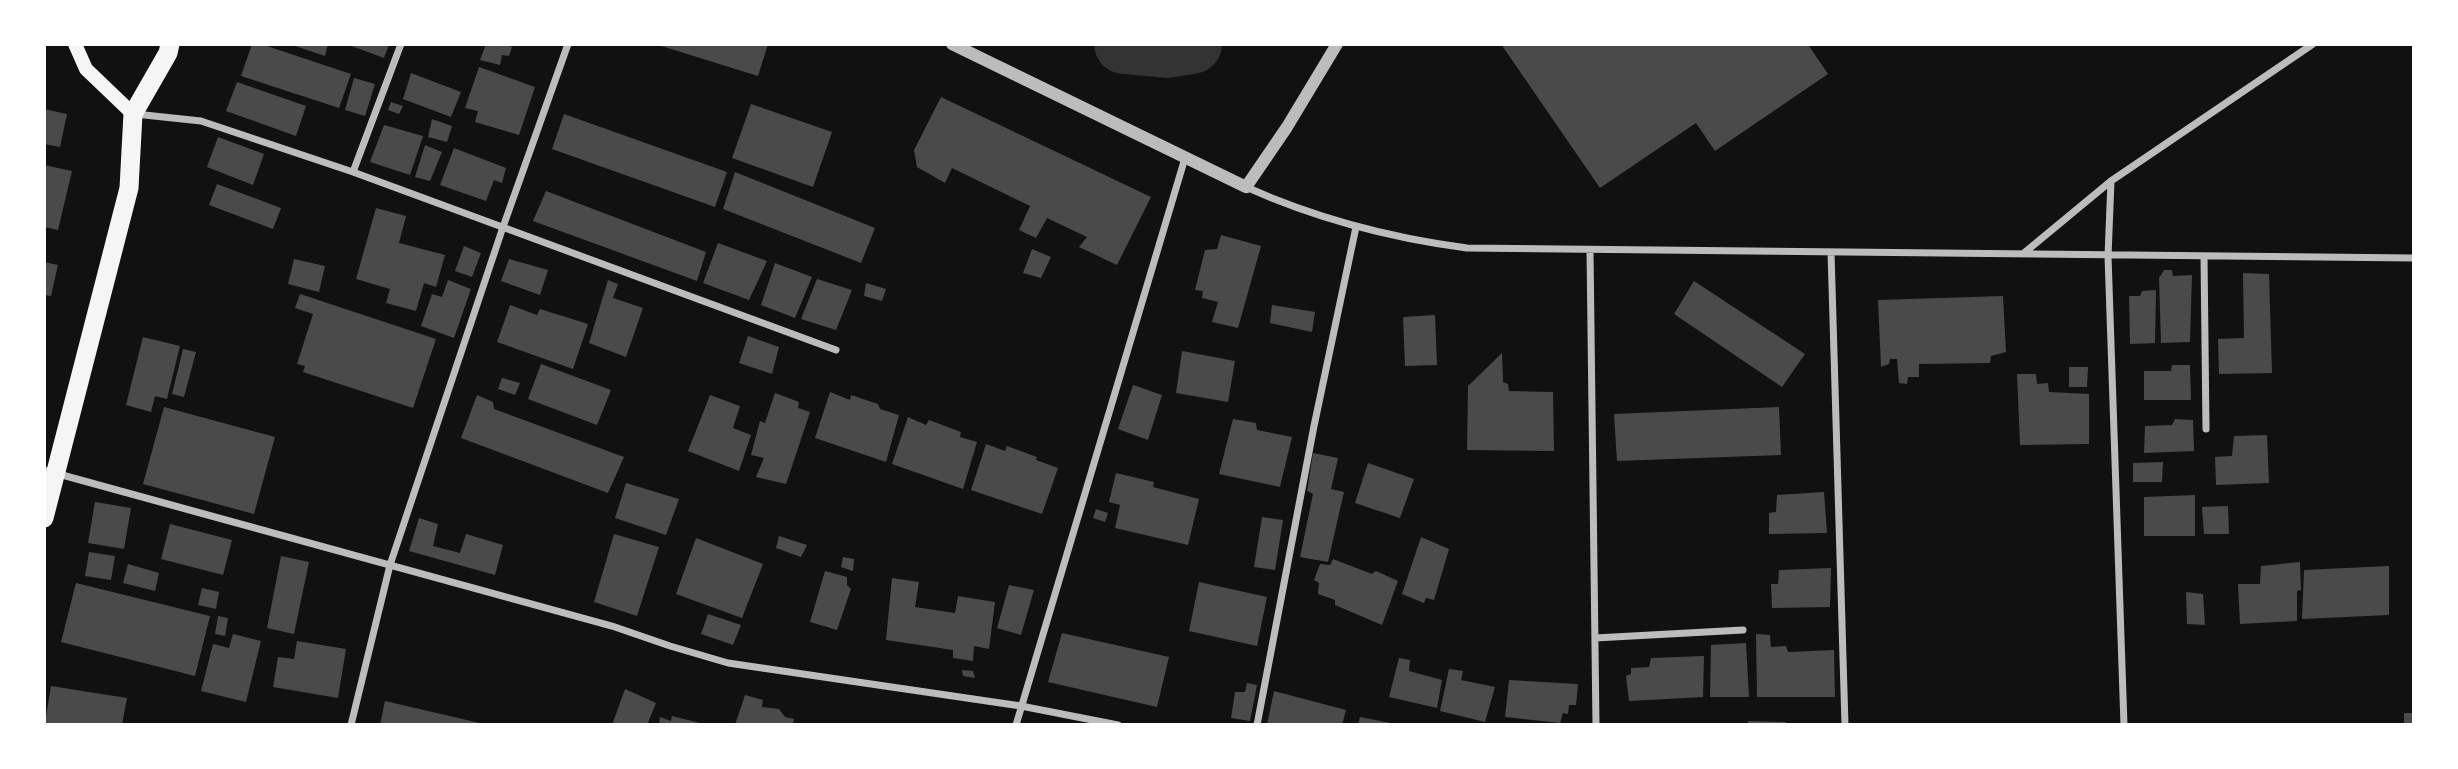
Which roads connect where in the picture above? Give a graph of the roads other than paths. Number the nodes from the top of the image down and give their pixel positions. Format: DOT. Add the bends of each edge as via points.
graph roads {
  1 [pos="75,44"];
  2 [pos="170,44"];
  3 [pos="401,44"];
  4 [pos="568,44"];
  5 [pos="953,44"];
  6 [pos="1338,44"];
  7 [pos="2313,44"];
  8 [pos="134,114"];
  9 [pos="1185,158"];
  10 [pos="354,172"];
  11 [pos="2111,181"];
  12 [pos="1247,187"];
  13 [pos="503,227"];
  14 [pos="1356,227"];
  15 [pos="1590,250"];
  16 [pos="1831,252"];
  17 [pos="2024,253"];
  18 [pos="2108,256"];
  19 [pos="2204,256"];
  20 [pos="2414,258"];
  21 [pos="836,350"];
  22 [pos="2206,429"];
  23 [pos="50,472"];
  24 [pos="44,518"];
  25 [pos="390,565"];
  26 [pos="1743,630"];
  27 [pos="1595,638"];
  28 [pos="1021,706"];
  29 [pos="351,725"];
  30 [pos="1016,725"];
  31 [pos="1118,725"];
  32 [pos="1257,725"];
  33 [pos="1596,725"];
  34 [pos="1845,725"];
  35 [pos="2124,725"];
  1 -- 8 [label="main road" via="86,69"];
  2 -- 8 [label="highway"];
  3 -- 10 [label="street"];
  4 -- 13 [label="street"];
  5 -- 9 [label="street"];
  6 -- 12 [label="street"];
  7 -- 11 [label="street"];
  8 -- 10 [label="street" via="201,121"];
  8 -- 23 [label="highway" via="129,188"];
  9 -- 12 [label="street"];
  9 -- 28 [label="street"];
  10 -- 13 [label="street"];
  11 -- 17 [label="street"];
  11 -- 18 [label="street"];
  12 -- 14 [label="street"];
  13 -- 21 [label="street"];
  13 -- 25 [label="street"];
  14 -- 15 [label="street" via="1467,248"];
  14 -- 32 [label="street"];
  15 -- 16 [label="street"];
  15 -- 27 [label="street"];
  16 -- 17 [label="street"];
  16 -- 34 [label="street"];
  17 -- 18 [label="street"];
  18 -- 19 [label="street"];
  18 -- 35 [label="street"];
  19 -- 20 [label="street"];
  19 -- 22 [label="street"];
  23 -- 24 [label="highway"];
  23 -- 25 [label="street"];
  25 -- 28 [label="street" via="728,663"];
  25 -- 29 [label="street"];
  26 -- 27 [label="street"];
  27 -- 33 [label="street"];
  28 -- 30 [label="street"];
  28 -- 31 [label="street"];
}
